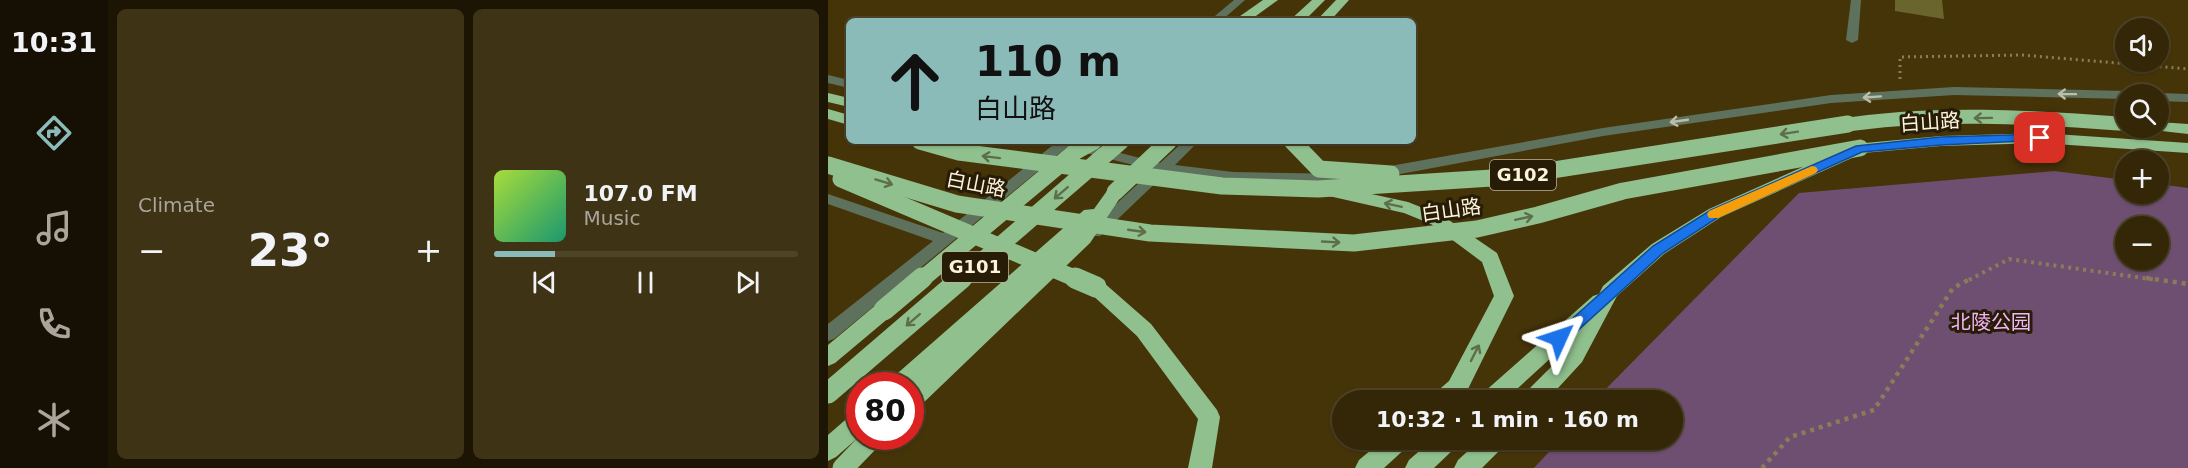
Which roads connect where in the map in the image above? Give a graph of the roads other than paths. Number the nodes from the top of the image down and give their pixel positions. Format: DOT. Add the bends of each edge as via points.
graph roads {
  1 [pos="1240,0"];
  2 [pos="1272,0"];
  3 [pos="1283,0"];
  4 [pos="1318,0"];
  5 [pos="1343,0"];
  6 [pos="1856,0"];
  7 [pos="1218,18"];
  8 [pos="1245,18"];
  9 [pos="1262,18"];
  10 [pos="1299,18"];
  11 [pos="1325,18"];
  12 [pos="1852,40"];
  13 [pos="828,78"];
  14 [pos="846,83"];
  15 [pos="2115,95"];
  16 [pos="828,97"];
  17 [pos="2169,97"];
  18 [pos="2188,98"];
  19 [pos="846,102"];
  20 [pos="828,114"];
  21 [pos="846,119"];
  22 [pos="2115,123"];
  23 [pos="2169,128"];
  24 [pos="2188,129"];
  25 [pos="931,144"];
  26 [pos="1059,144"];
  27 [pos="1069,144"];
  28 [pos="1089,144"];
  29 [pos="1118,144"];
  30 [pos="1165,144"];
  31 [pos="1189,144"];
  32 [pos="1295,144"];
  33 [pos="1860,148"];
  34 [pos="2188,148"];
  35 [pos="1671,152"];
  36 [pos="828,165"];
  37 [pos="1163,168"];
  38 [pos="828,174"];
  39 [pos="1318,189"];
  40 [pos="1115,192"];
  41 [pos="828,199"];
  42 [pos="945,239"];
  43 [pos="1610,291"];
  44 [pos="828,334"];
  45 [pos="828,357"];
  46 [pos="915,372"];
  47 [pos="924,389"];
  48 [pos="924,389"];
  49 [pos="1455,390"];
  50 [pos="1502,390"];
  51 [pos="1543,390"];
  52 [pos="828,393"];
  53 [pos="846,434"];
  54 [pos="828,450"];
  55 [pos="860,450"];
  56 [pos="1388,450"];
  57 [pos="1437,450"];
  58 [pos="1485,450"];
  59 [pos="842,468"];
  60 [pos="1200,468"];
  61 [pos="1367,468"];
  62 [pos="1417,468"];
  63 [pos="1466,468"];
  1 -- 7 [label="street"];
  2 -- 8 [label="highway"];
  3 -- 9 [label="highway"];
  4 -- 10 [label="highway"];
  5 -- 11 [label="highway"];
  6 -- 12 [label="street"];
  13 -- 14 [label="street"];
  15 -- 37 [label="street, one-way" via="1954,92 1831,99 1603,132 1344,180 1233,177"];
  16 -- 19 [label="highway"];
  17 -- 18 [label="street"];
  20 -- 21 [label="highway"];
  22 -- 35 [label="highway, 白山路 / G102, one-way, bridge" via="2034,117 1876,120"];
  23 -- 24 [label="highway"];
  39 -- 25 [label="highway, 白山路 / G102, one-way, bridge" via="1222,186 959,152"];
  26 -- 42 [label="street"];
  27 -- 37 [label="street"];
  28 -- 45 [label="highway, bridge"];
  29 -- 52 [label="highway, G101, one-way, bridge"];
  30 -- 40 [label="highway, G101, bridge"];
  31 -- 37 [label="street"];
  32 -- 35 [label="highway, bridge" via="1318,169 1384,175"];
  33 -- 34 [label="highway, 白山路 / G102" via="2040,138"];
  36 -- 33 [label="highway, 白山路 / G102, one-way, bridge" via="980,208 1150,232 1354,243 1478,229 1623,191"];
  33 -- 43 [label="highway, bridge" via="1715,213 1658,249"];
  35 -- 39 [label="highway, 白山路 / G102, bridge" via="1508,177"];
  37 -- 47 [label="street"];
  38 -- 60 [label="highway, bridge" via="1096,286 1144,330 1209,417"];
  49 -- 39 [label="highway, one-way, bridge" via="1504,296 1490,258 1437,220 1408,208"];
  40 -- 46 [label="highway, G101, bridge"];
  40 -- 48 [label="highway, bridge" via="1084,238"];
  41 -- 42 [label="street"];
  42 -- 44 [label="street"];
  43 -- 50 [label="highway"];
  43 -- 51 [label="highway" via="1575,356"];
  53 -- 54 [label="highway"];
  55 -- 59 [label="highway, bridge"];
  56 -- 61 [label="highway"];
  57 -- 62 [label="highway"];
  58 -- 63 [label="highway"];
}
